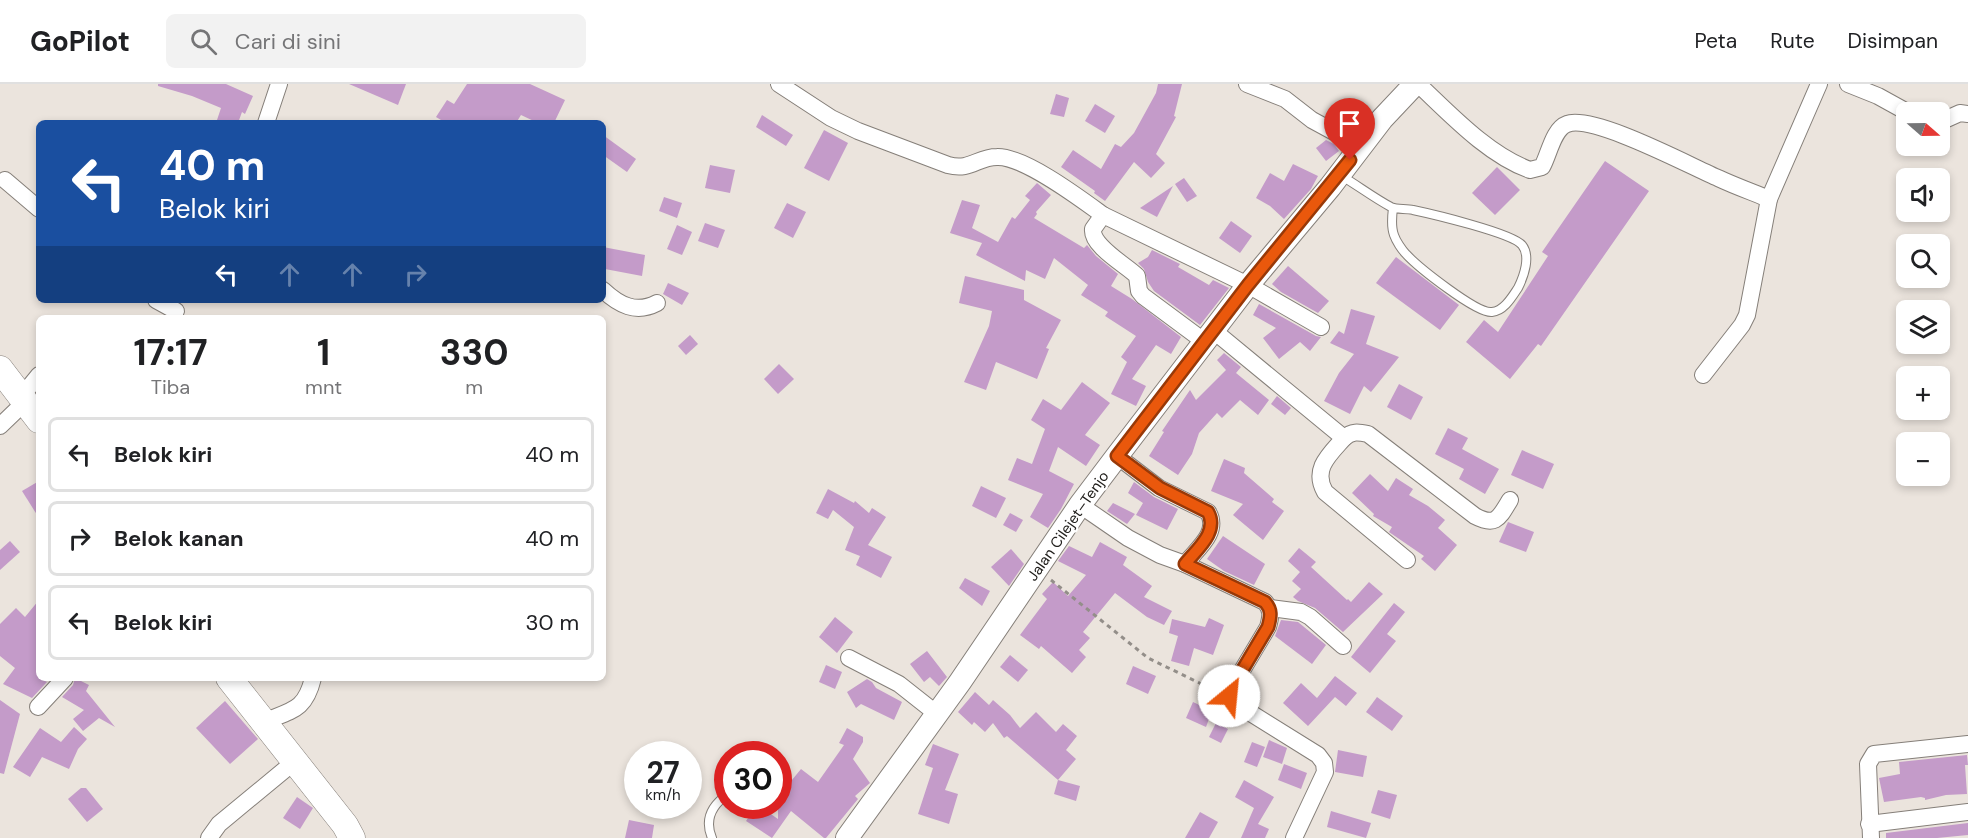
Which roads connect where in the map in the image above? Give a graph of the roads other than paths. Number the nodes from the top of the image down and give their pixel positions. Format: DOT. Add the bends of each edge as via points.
graph roads {
  1 [pos="279,84"];
  2 [pos="779,84"];
  3 [pos="1247,84"];
  4 [pos="1416,84"];
  5 [pos="1819,84"];
  6 [pos="1848,84"];
  7 [pos="1284,92"];
  8 [pos="1896,106"];
  9 [pos="1968,114"];
  10 [pos="1950,118"];
  11 [pos="267,120"];
  12 [pos="1360,146"];
  13 [pos="1340,175"];
  14 [pos="5,180"];
  15 [pos="1769,199"];
  16 [pos="36,206"];
  17 [pos="1393,208"];
  18 [pos="1104,215"];
  19 [pos="1248,285"];
  20 [pos="606,293"];
  21 [pos="162,303"];
  22 [pos="657,303"];
  23 [pos="176,310"];
  24 [pos="1321,327"];
  25 [pos="1210,337"];
  26 [pos="0,369"];
  27 [pos="1703,375"];
  28 [pos="36,383"];
  29 [pos="28,406"];
  30 [pos="0,426"];
  31 [pos="1344,438"];
  32 [pos="1117,456"];
  33 [pos="1510,500"];
  34 [pos="1080,505"];
  35 [pos="1407,560"];
  36 [pos="1185,564"];
  37 [pos="1270,608"];
  38 [pos="1343,646"];
  39 [pos="849,658"];
  40 [pos="62,681"];
  41 [pos="231,681"];
  42 [pos="312,681"];
  43 [pos="38,708"];
  44 [pos="937,714"];
  45 [pos="264,722"];
  46 [pos="1968,744"];
  47 [pos="294,762"];
  48 [pos="714,805"];
  49 [pos="1968,812"];
  50 [pos="1870,831"];
  51 [pos="209,838"];
  52 [pos="352,838"];
  53 [pos="712,838"];
  54 [pos="847,838"];
  55 [pos="1294,838"];
  1 -- 11 [label="street"];
  2 -- 18 [label="street" via="858,131 948,165 965,167 994,157 1018,161"];
  3 -- 7 [label="street"];
  4 -- 12 [label="main road, Jalan Cilejet–Tenjo"];
  4 -- 15 [label="street" via="1475,136 1530,170 1542,167 1563,126 1577,123 1646,144"];
  5 -- 15 [label="street"];
  6 -- 8 [label="street"];
  7 -- 12 [label="street" via="1312,120"];
  9 -- 10 [label="street"];
  12 -- 13 [label="main road, Jalan Cilejet–Tenjo"];
  13 -- 17 [label="lane"];
  13 -- 19 [label="main road, Jalan Cilejet–Tenjo"];
  14 -- 16 [label="street"];
  15 -- 27 [label="street" via="1748,315"];
  17 -- 17 [label="lane" via="1394,234 1405,253 1480,310 1493,312 1504,307 1523,276 1526,252 1521,243 1420,212"];
  18 -- 19 [label="street"];
  18 -- 25 [label="street" via="1093,229 1093,236 1137,276 1143,296"];
  19 -- 24 [label="street"];
  19 -- 25 [label="main road, Jalan Cilejet–Tenjo"];
  20 -- 22 [label="street" via="630,308 648,308"];
  21 -- 23 [label="street"];
  25 -- 31 [label="street"];
  25 -- 32 [label="main road, Jalan Cilejet–Tenjo"];
  26 -- 29 [label="main road"];
  28 -- 29 [label="street"];
  29 -- 30 [label="street"];
  31 -- 33 [label="street" via="1358,432 1368,435 1487,522 1501,515"];
  31 -- 35 [label="street" via="1320,471 1319,481 1325,492"];
  32 -- 34 [label="main road, Jalan Cilejet–Tenjo"];
  32 -- 36 [label="street" via="1160,488 1208,512 1213,524 1210,533"];
  34 -- 36 [label="street" via="1128,538"];
  34 -- 44 [label="main road, Jalan Cilejet–Tenjo"];
  36 -- 37 [label="street" via="1265,602"];
  37 -- 38 [label="street" via="1310,617"];
  37 -- 55 [label="street" via="1268,627 1229,696 1318,755 1324,763 1325,772"];
  39 -- 44 [label="street" via="899,684"];
  40 -- 43 [label="street"];
  41 -- 45 [label="main road"];
  42 -- 45 [label="street" via="308,696 299,707"];
  44 -- 54 [label="main road, Jalan Cilejet–Tenjo"];
  45 -- 47 [label="main road"];
  46 -- 50 [label="street" via="1874,754 1868,764"];
  47 -- 51 [label="street" via="219,824"];
  47 -- 52 [label="main road"];
  48 -- 53 [label="lane" via="708,826"];
  49 -- 50 [label="street"];
}
